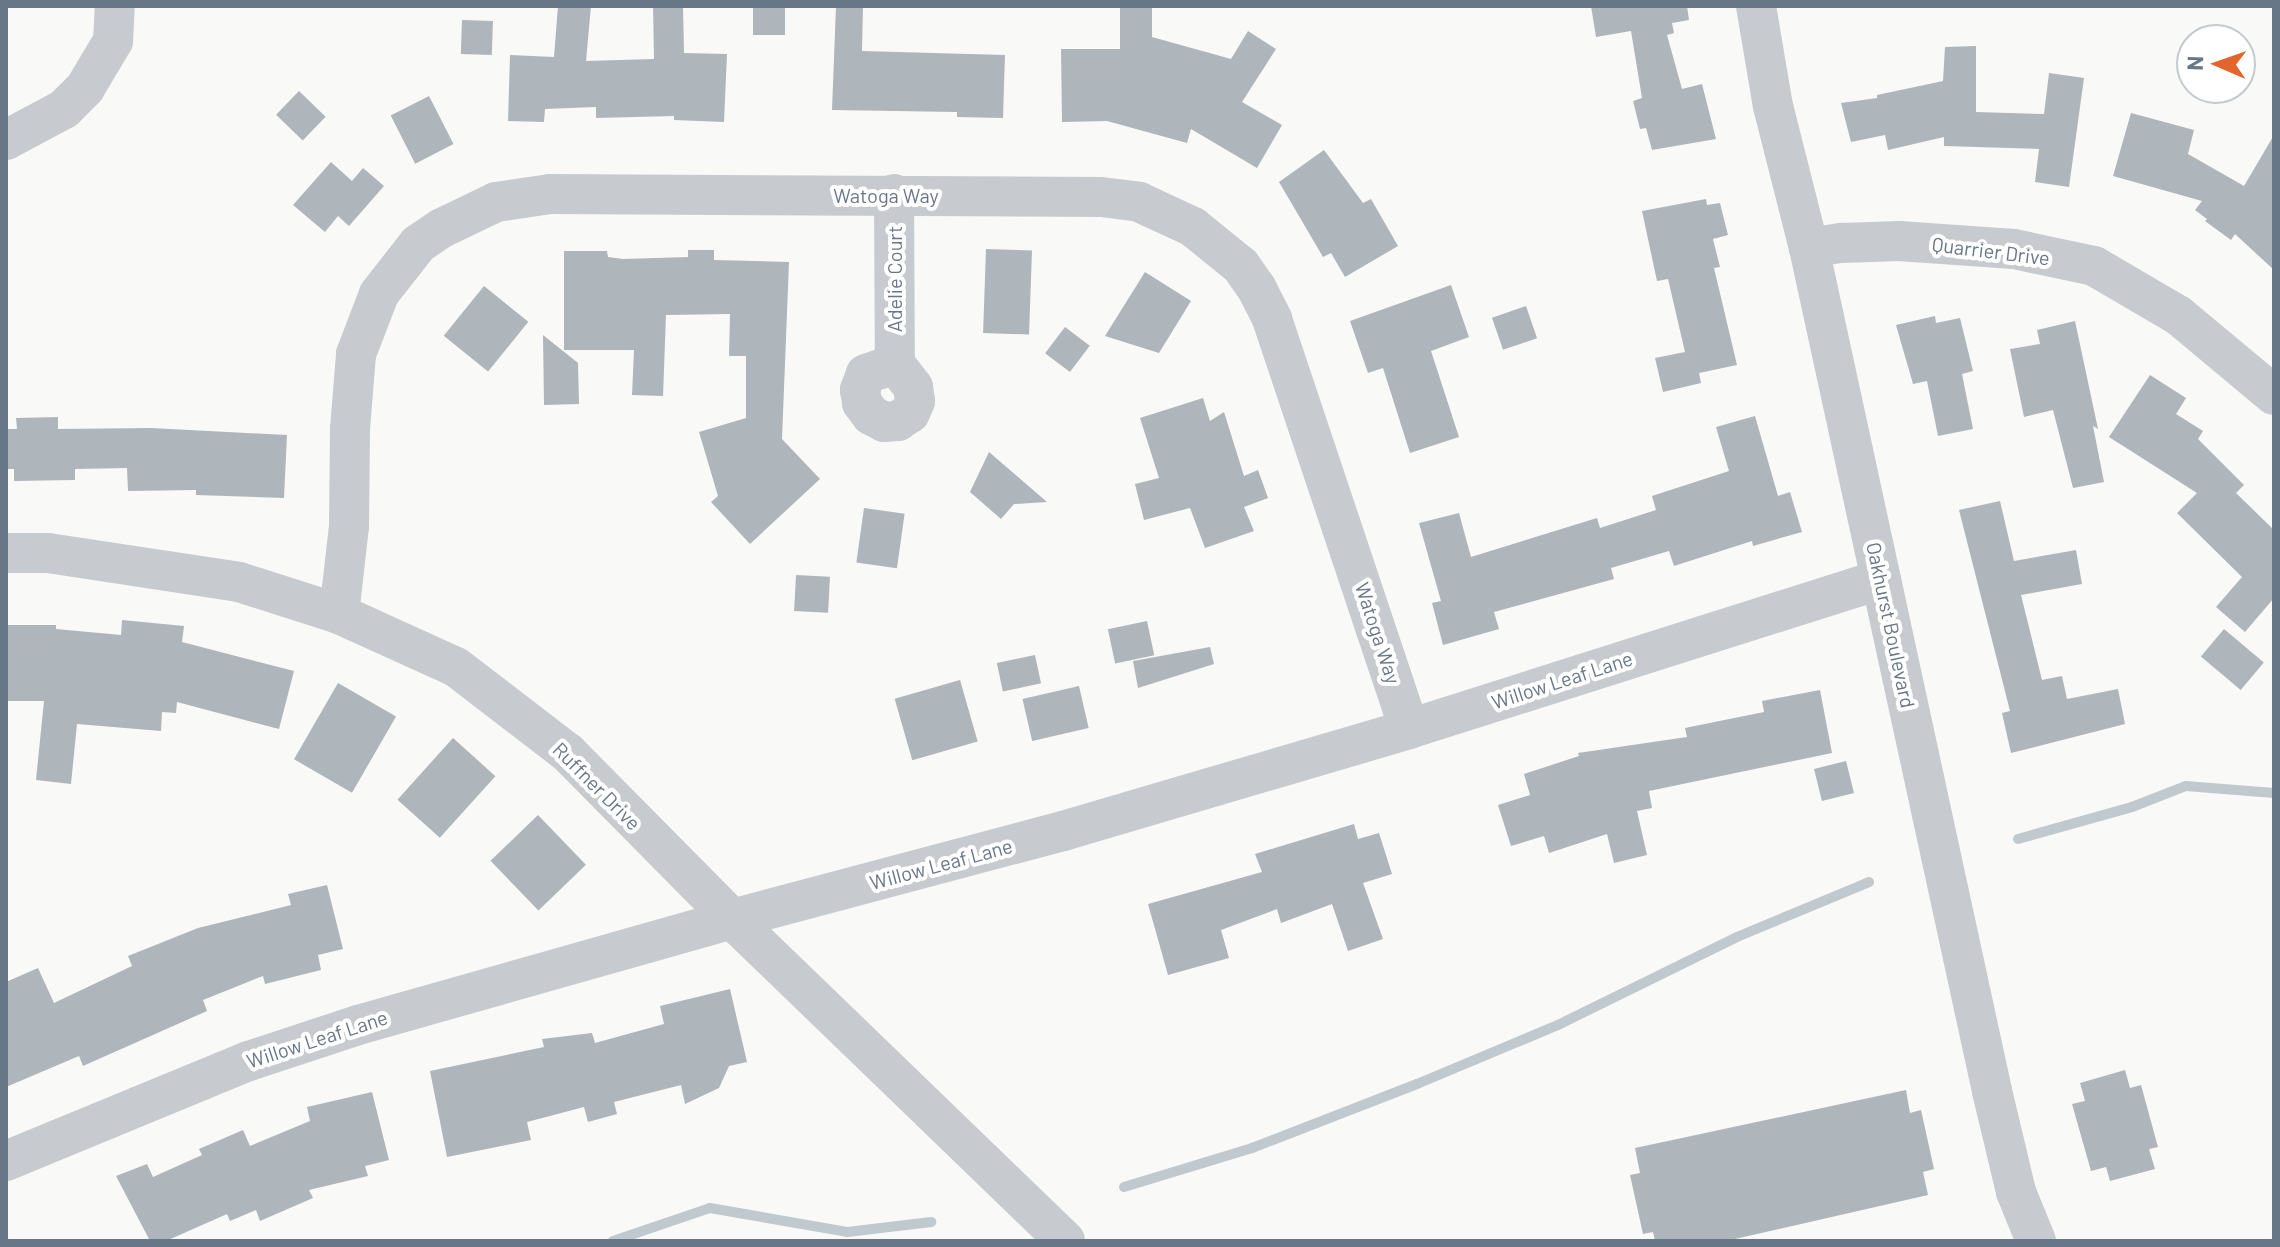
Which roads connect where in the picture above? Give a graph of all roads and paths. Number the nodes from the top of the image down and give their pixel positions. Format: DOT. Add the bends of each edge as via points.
graph roads {
  1 [pos="115,6"];
  2 [pos="1756,6"];
  3 [pos="6,140"];
  4 [pos="894,194"];
  5 [pos="1809,248"];
  6 [pos="895,364"];
  7 [pos="2274,395"];
  8 [pos="6,553"];
  9 [pos="1881,579"];
  10 [pos="339,614"];
  11 [pos="1409,729"];
  12 [pos="732,919"];
  13 [pos="6,1161"];
  14 [pos="1065,1241"];
  15 [pos="2036,1241"];
  1 -- 3 [label="street" via="113,41 85,88 64,109"];
  2 -- 5 [label="street, Oakhurst Boulevard" via="1773,106"];
  4 -- 6 [label="street, Adelie Court"];
  4 -- 10 [label="street, Watoga Way" via="550,194 496,202 418,244 379,294 356,354 349,526"];
  4 -- 11 [label="street, Watoga Way" via="1139,202 1193,227 1241,266 1272,319"];
  5 -- 7 [label="street, Quarrier Drive" via="1913,242 2014,249 2094,266 2178,315"];
  5 -- 9 [label="street, Oakhurst Boulevard"];
  8 -- 10 [label="street, Ruffner Drive" via="48,553 188,572 239,582"];
  9 -- 11 [label="street, Willow Leaf Lane"];
  9 -- 15 [label="street, Oakhurst Boulevard" via="1992,1091 2016,1192"];
  10 -- 12 [label="street, Ruffner Drive" via="456,667 568,753"];
  11 -- 12 [label="street, Willow Leaf Lane" via="1063,831"];
  12 -- 13 [label="street, Willow Leaf Lane" via="481,988 249,1061"];
  12 -- 14 [label="street, Ruffner Drive"];
}
